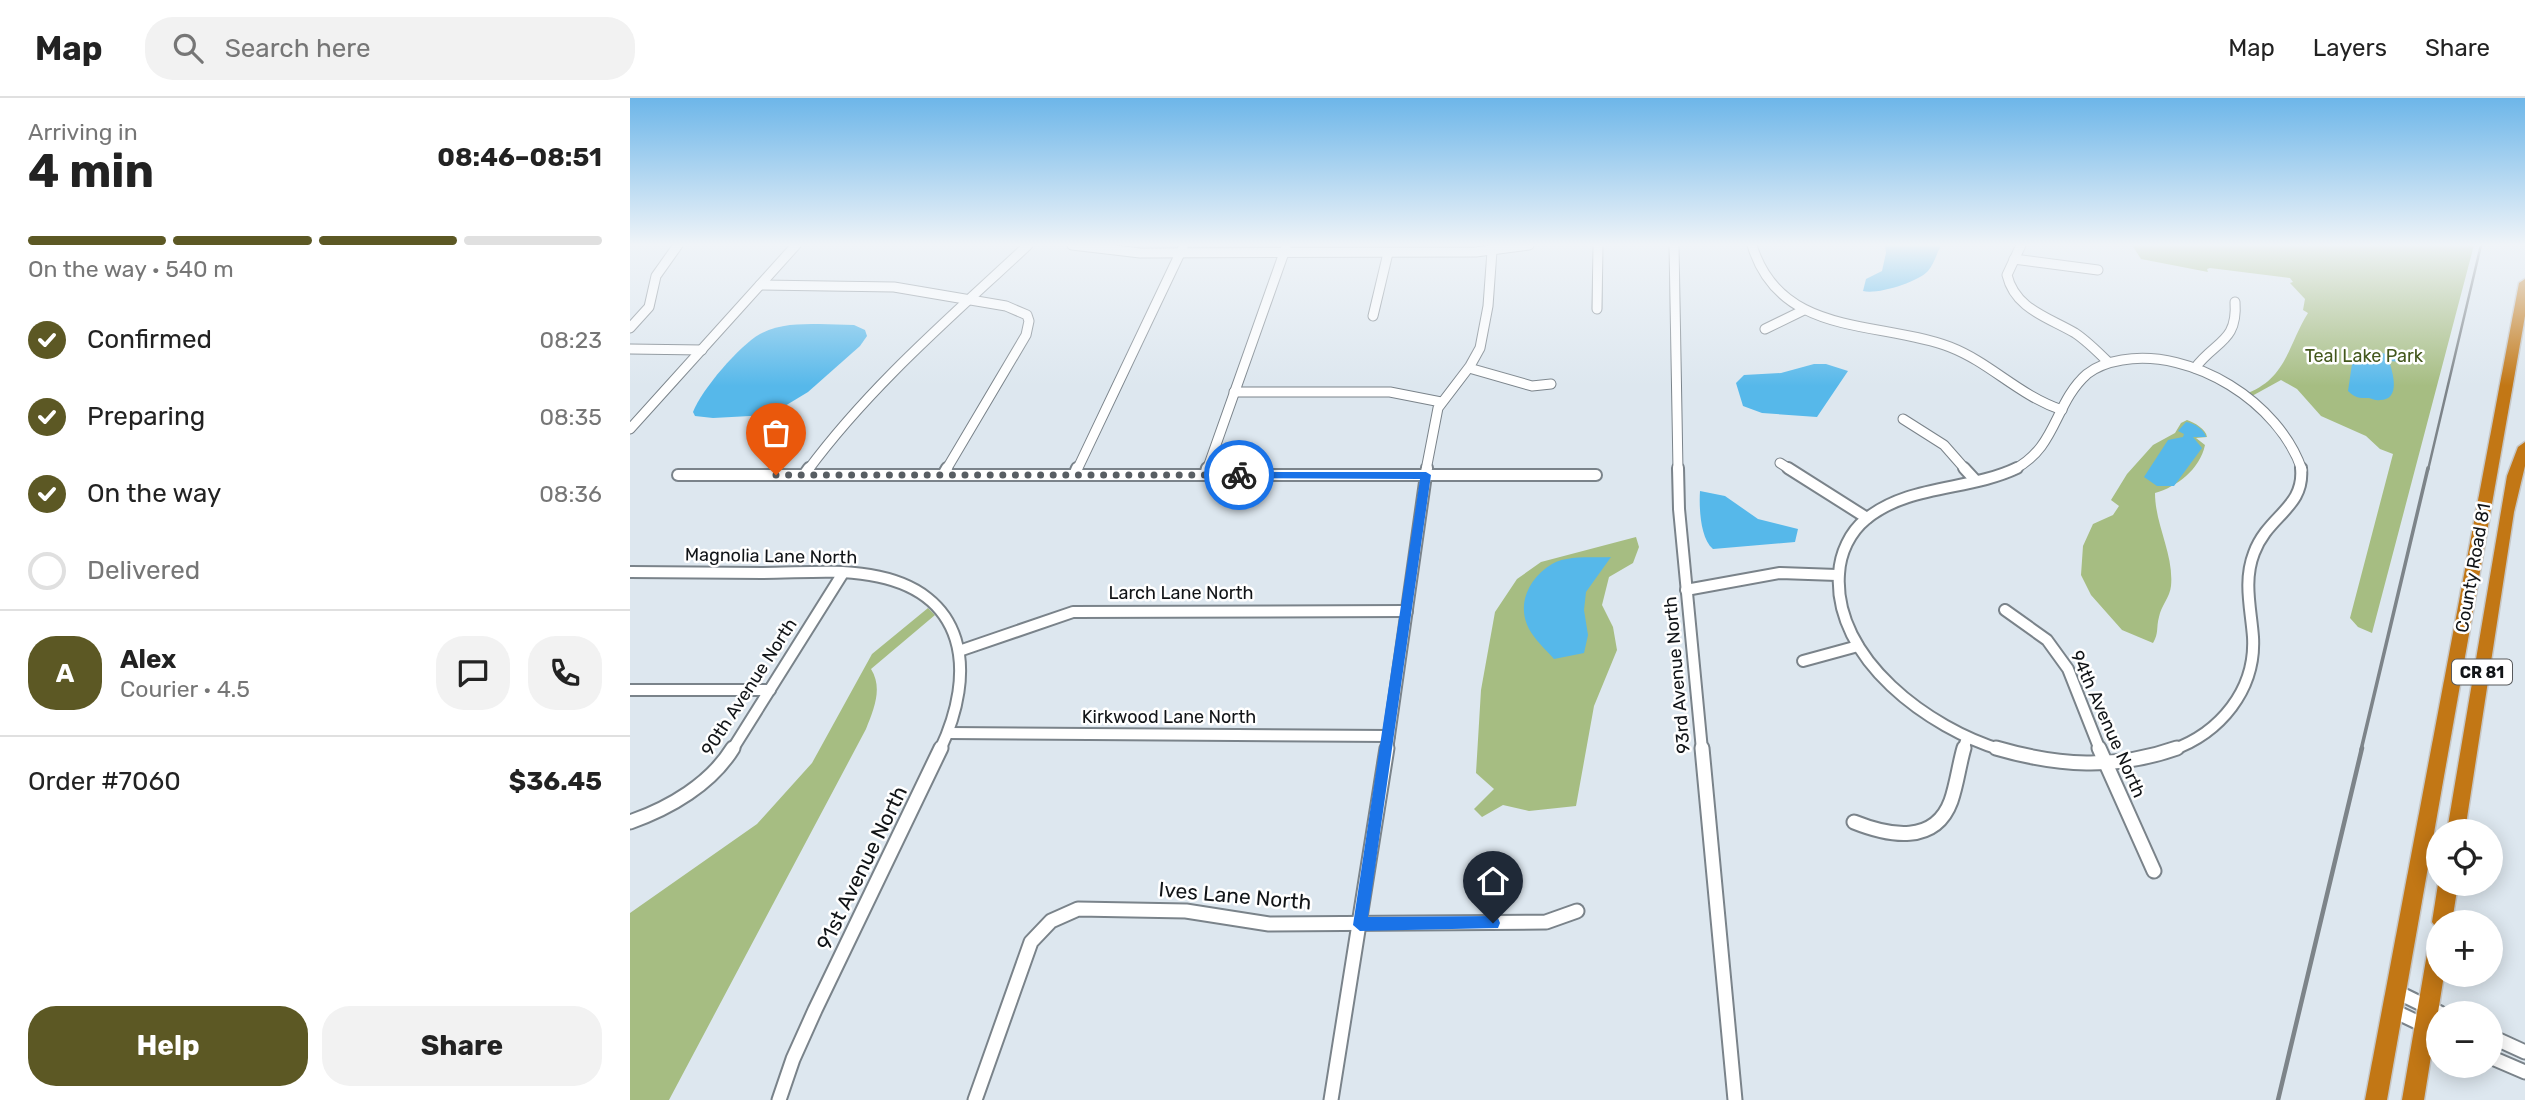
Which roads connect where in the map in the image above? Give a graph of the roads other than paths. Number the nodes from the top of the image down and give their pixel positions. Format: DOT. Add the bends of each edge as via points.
graph roads {
  1 [pos="652,292"];
  2 [pos="754,292"];
  3 [pos="924,292"];
  4 [pos="978,292"];
  5 [pos="1161,292"];
  6 [pos="1270,292"];
  7 [pos="1379,292"];
  8 [pos="1487,292"];
  9 [pos="1597,292"];
  10 [pos="1677,292"];
  11 [pos="1783,292"];
  12 [pos="2012,292"];
  13 [pos="2523,292"];
  14 [pos="970,299"];
  15 [pos="2235,302"];
  16 [pos="1597,309"];
  17 [pos="1804,310"];
  18 [pos="1373,316"];
  19 [pos="630,328"];
  20 [pos="1766,330"];
  21 [pos="630,349"];
  22 [pos="702,350"];
  23 [pos="2108,362"];
  24 [pos="1469,368"];
  25 [pos="2195,368"];
  26 [pos="1551,384"];
  27 [pos="1234,392"];
  28 [pos="1441,402"];
  29 [pos="2062,410"];
  30 [pos="1903,418"];
  31 [pos="630,429"];
  32 [pos="2525,447"];
  33 [pos="1780,463"];
  34 [pos="678,475"];
  35 [pos="804,475"];
  36 [pos="943,475"];
  37 [pos="1073,475"];
  38 [pos="1205,475"];
  39 [pos="1426,475"];
  40 [pos="1596,475"];
  41 [pos="1976,481"];
  42 [pos="1867,518"];
  43 [pos="630,572"];
  44 [pos="843,573"];
  45 [pos="1837,575"];
  46 [pos="1686,590"];
  47 [pos="2005,610"];
  48 [pos="1407,611"];
  49 [pos="1858,646"];
  50 [pos="962,650"];
  51 [pos="1803,661"];
  52 [pos="630,690"];
  53 [pos="770,690"];
  54 [pos="948,733"];
  55 [pos="1389,736"];
  56 [pos="1967,738"];
  57 [pos="2106,766"];
  58 [pos="2458,819"];
  59 [pos="630,822"];
  60 [pos="1854,822"];
  61 [pos="2154,871"];
  62 [pos="1577,911"];
  63 [pos="1360,925"];
  64 [pos="2394,1001"];
  65 [pos="2426,1017"];
  66 [pos="2503,1042"];
  67 [pos="2426,1048"];
  68 [pos="2525,1052"];
  69 [pos="2503,1063"];
  70 [pos="2525,1072"];
  71 [pos="779,1100"];
  72 [pos="975,1100"];
  73 [pos="1331,1100"];
  74 [pos="1735,1100"];
  75 [pos="2376,1100"];
  76 [pos="2413,1100"];
  1 -- 19 [label="street" via="649,307"];
  2 -- 22 [label="street"];
  3 -- 14 [label="street"];
  4 -- 14 [label="street"];
  5 -- 37 [label="street"];
  6 -- 27 [label="street"];
  7 -- 18 [label="street"];
  8 -- 24 [label="street" via="1481,346"];
  9 -- 16 [label="street"];
  10 -- 46 [label="street, 93rd Avenue North" via="1678,472"];
  11 -- 17 [label="street"];
  12 -- 23 [label="street" via="2077,335"];
  13 -- 64 [label="highway, County Road 81 / CR 81"];
  14 -- 35 [label="street" via="853,413"];
  14 -- 36 [label="street" via="1022,311 1029,328"];
  15 -- 25 [label="street" via="2237,324 2232,333"];
  17 -- 20 [label="street"];
  17 -- 29 [label="street" via="1852,329 1948,345 2026,395"];
  21 -- 22 [label="street"];
  22 -- 31 [label="street"];
  23 -- 25 [label="street" via="2146,358"];
  23 -- 29 [label="street" via="2085,374"];
  24 -- 26 [label="street" via="1532,386"];
  24 -- 28 [label="street"];
  25 -- 57 [label="street" via="2235,388 2283,436 2300,460 2302,485 2253,551 2249,571 2252,661 2235,705 2217,724 2168,753"];
  27 -- 28 [label="street" via="1390,392"];
  27 -- 38 [label="street"];
  28 -- 39 [label="street" via="1434,416"];
  29 -- 41 [label="street" via="2034,456 2008,472"];
  30 -- 41 [label="street" via="1944,444"];
  32 -- 58 [label="highway, County Road 81 / CR 81" via="2507,512"];
  33 -- 42 [label="street"];
  34 -- 35 [label="street"];
  35 -- 36 [label="street"];
  36 -- 37 [label="street"];
  37 -- 38 [label="street"];
  38 -- 39 [label="street"];
  39 -- 40 [label="street"];
  39 -- 48 [label="street"];
  41 -- 42 [label="street" via="1904,500"];
  42 -- 45 [label="street" via="1845,547"];
  43 -- 44 [label="street, Magnolia Lane North"];
  44 -- 50 [label="street, Magnolia Lane North" via="884,578 924,595 943,612"];
  44 -- 53 [label="street, 90th Avenue North"];
  45 -- 46 [label="street" via="1797,572"];
  45 -- 49 [label="street"];
  46 -- 74 [label="street, 93rd Avenue North"];
  47 -- 57 [label="street, 94th Avenue North" via="2059,654"];
  48 -- 50 [label="street, Larch Lane North" via="1073,612"];
  48 -- 55 [label="street"];
  49 -- 51 [label="street"];
  49 -- 56 [label="street" via="1891,686"];
  50 -- 54 [label="street, 91st Avenue North" via="959,706"];
  52 -- 53 [label="street"];
  53 -- 59 [label="street, 90th Avenue North" via="737,745 707,779 663,810"];
  54 -- 55 [label="street, Kirkwood Lane North"];
  54 -- 71 [label="street, 91st Avenue North" via="793,1059"];
  55 -- 63 [label="street"];
  56 -- 57 [label="street" via="2035,760"];
  56 -- 60 [label="street" via="1951,801 1935,825 1905,836 1877,832"];
  57 -- 61 [label="street, 94th Avenue North"];
  62 -- 63 [label="street, Ives Lane North" via="1546,922"];
  63 -- 72 [label="street, Ives Lane North" via="1269,924 1158,909 1078,909 1056,917 1031,942"];
  63 -- 73 [label="street"];
  64 -- 65 [label="street"];
  64 -- 75 [label="highway, County Road 81 / CR 81"];
  66 -- 68 [label="street"];
  67 -- 76 [label="highway"];
  69 -- 70 [label="street"];
}
